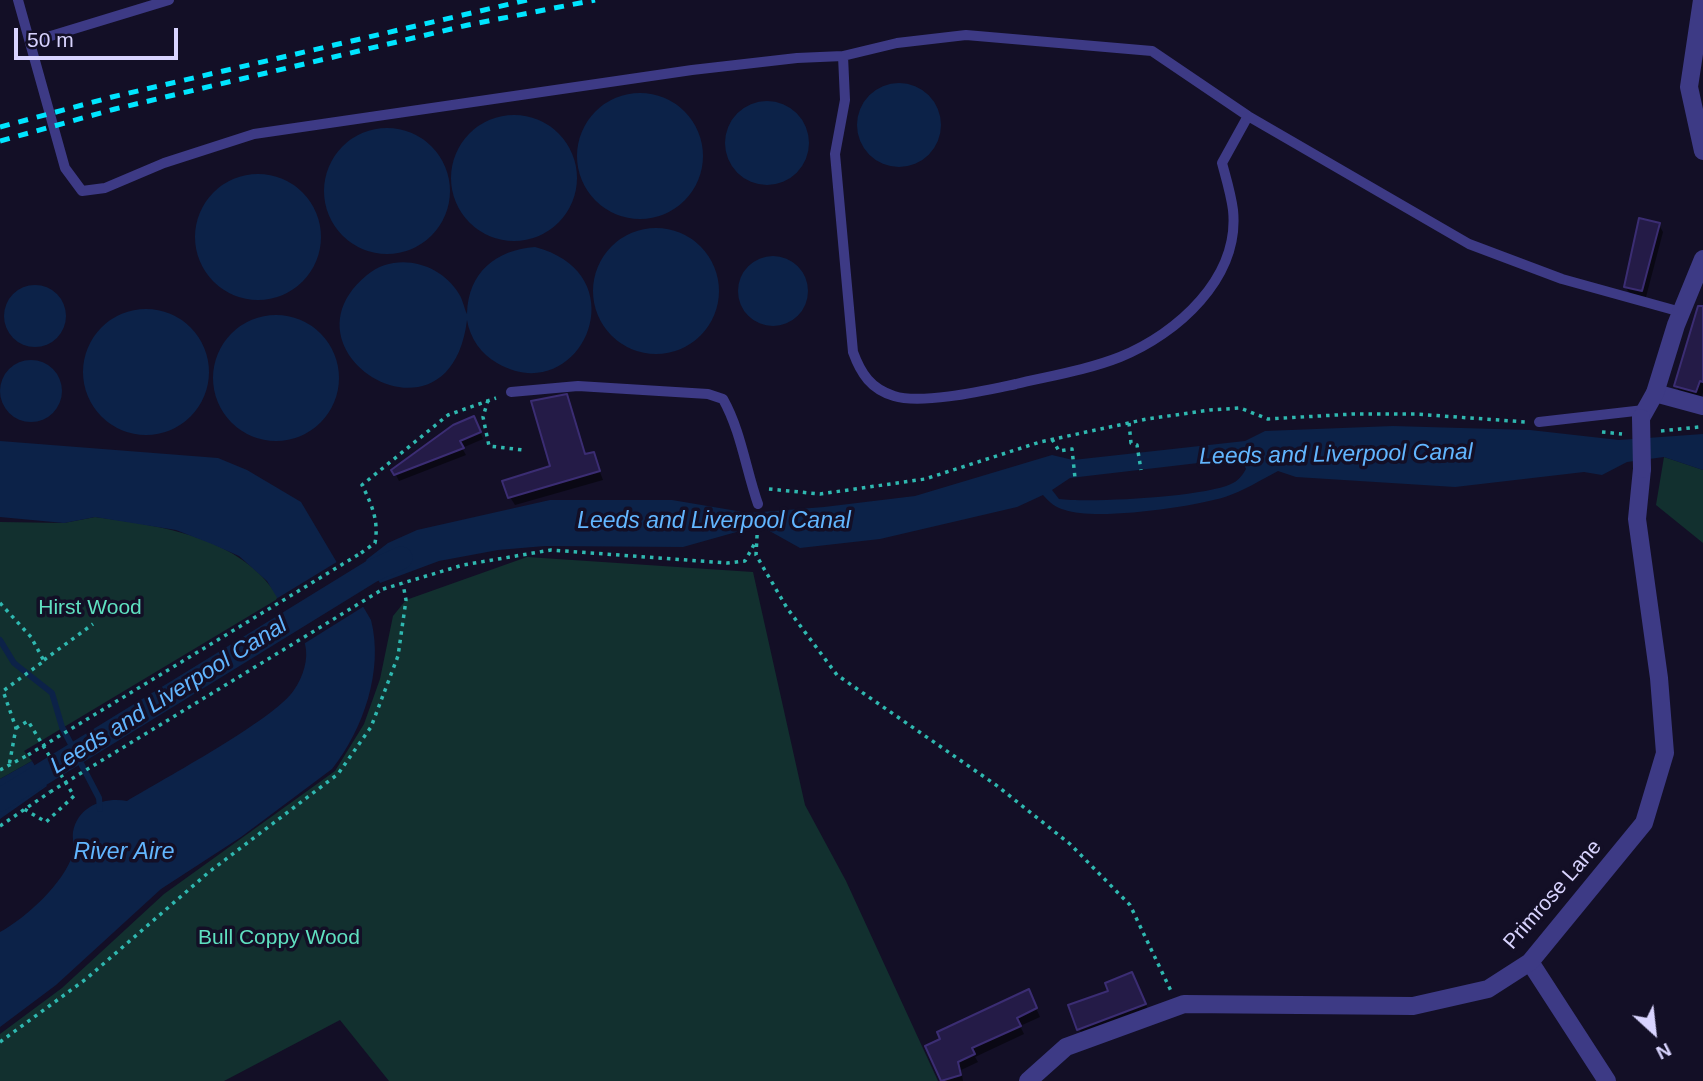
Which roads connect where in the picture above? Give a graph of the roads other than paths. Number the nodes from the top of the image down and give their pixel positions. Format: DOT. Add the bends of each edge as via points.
graph roads {
  1 [pos="19,0"];
  2 [pos="169,0"];
  3 [pos="1702,0"];
  4 [pos="31,42"];
  5 [pos="843,56"];
  6 [pos="1248,116"];
  7 [pos="1703,151"];
  8 [pos="1703,259"];
  9 [pos="1681,312"];
  10 [pos="511,392"];
  11 [pos="1655,393"];
  12 [pos="1703,406"];
  13 [pos="1643,414"];
  14 [pos="1539,422"];
  15 [pos="758,504"];
  16 [pos="1530,962"];
  17 [pos="1028,1081"];
  18 [pos="1607,1081"];
  1 -- 4 [label="lane"];
  2 -- 4 [label="lane"];
  3 -- 7 [label="street" via="1689,87"];
  4 -- 5 [label="lane" via="65,168 82,191 106,188 164,163 254,134 692,70"];
  5 -- 6 [label="lane" via="897,43 966,35 1152,51"];
  5 -- 6 [label="lane" via="845,100 835,154 853,352 872,386 895,397 979,392 1056,374 1119,357 1165,333 1201,301 1220,270 1233,211 1222,163"];
  6 -- 9 [label="lane" via="1469,244 1562,279"];
  8 -- 9 [label="street"];
  9 -- 11 [label="street"];
  10 -- 15 [label="lane" via="578,386 708,394 723,399 734,418"];
  11 -- 12 [label="street"];
  11 -- 13 [label="street"];
  13 -- 14 [label="lane"];
  13 -- 16 [label="street, Primrose Lane, bridge" via="1637,519 1665,753 1644,823"];
  16 -- 17 [label="street, Primrose Lane" via="1488,989 1413,1006 1184,1003 1066,1047"];
  16 -- 18 [label="street"];
}
